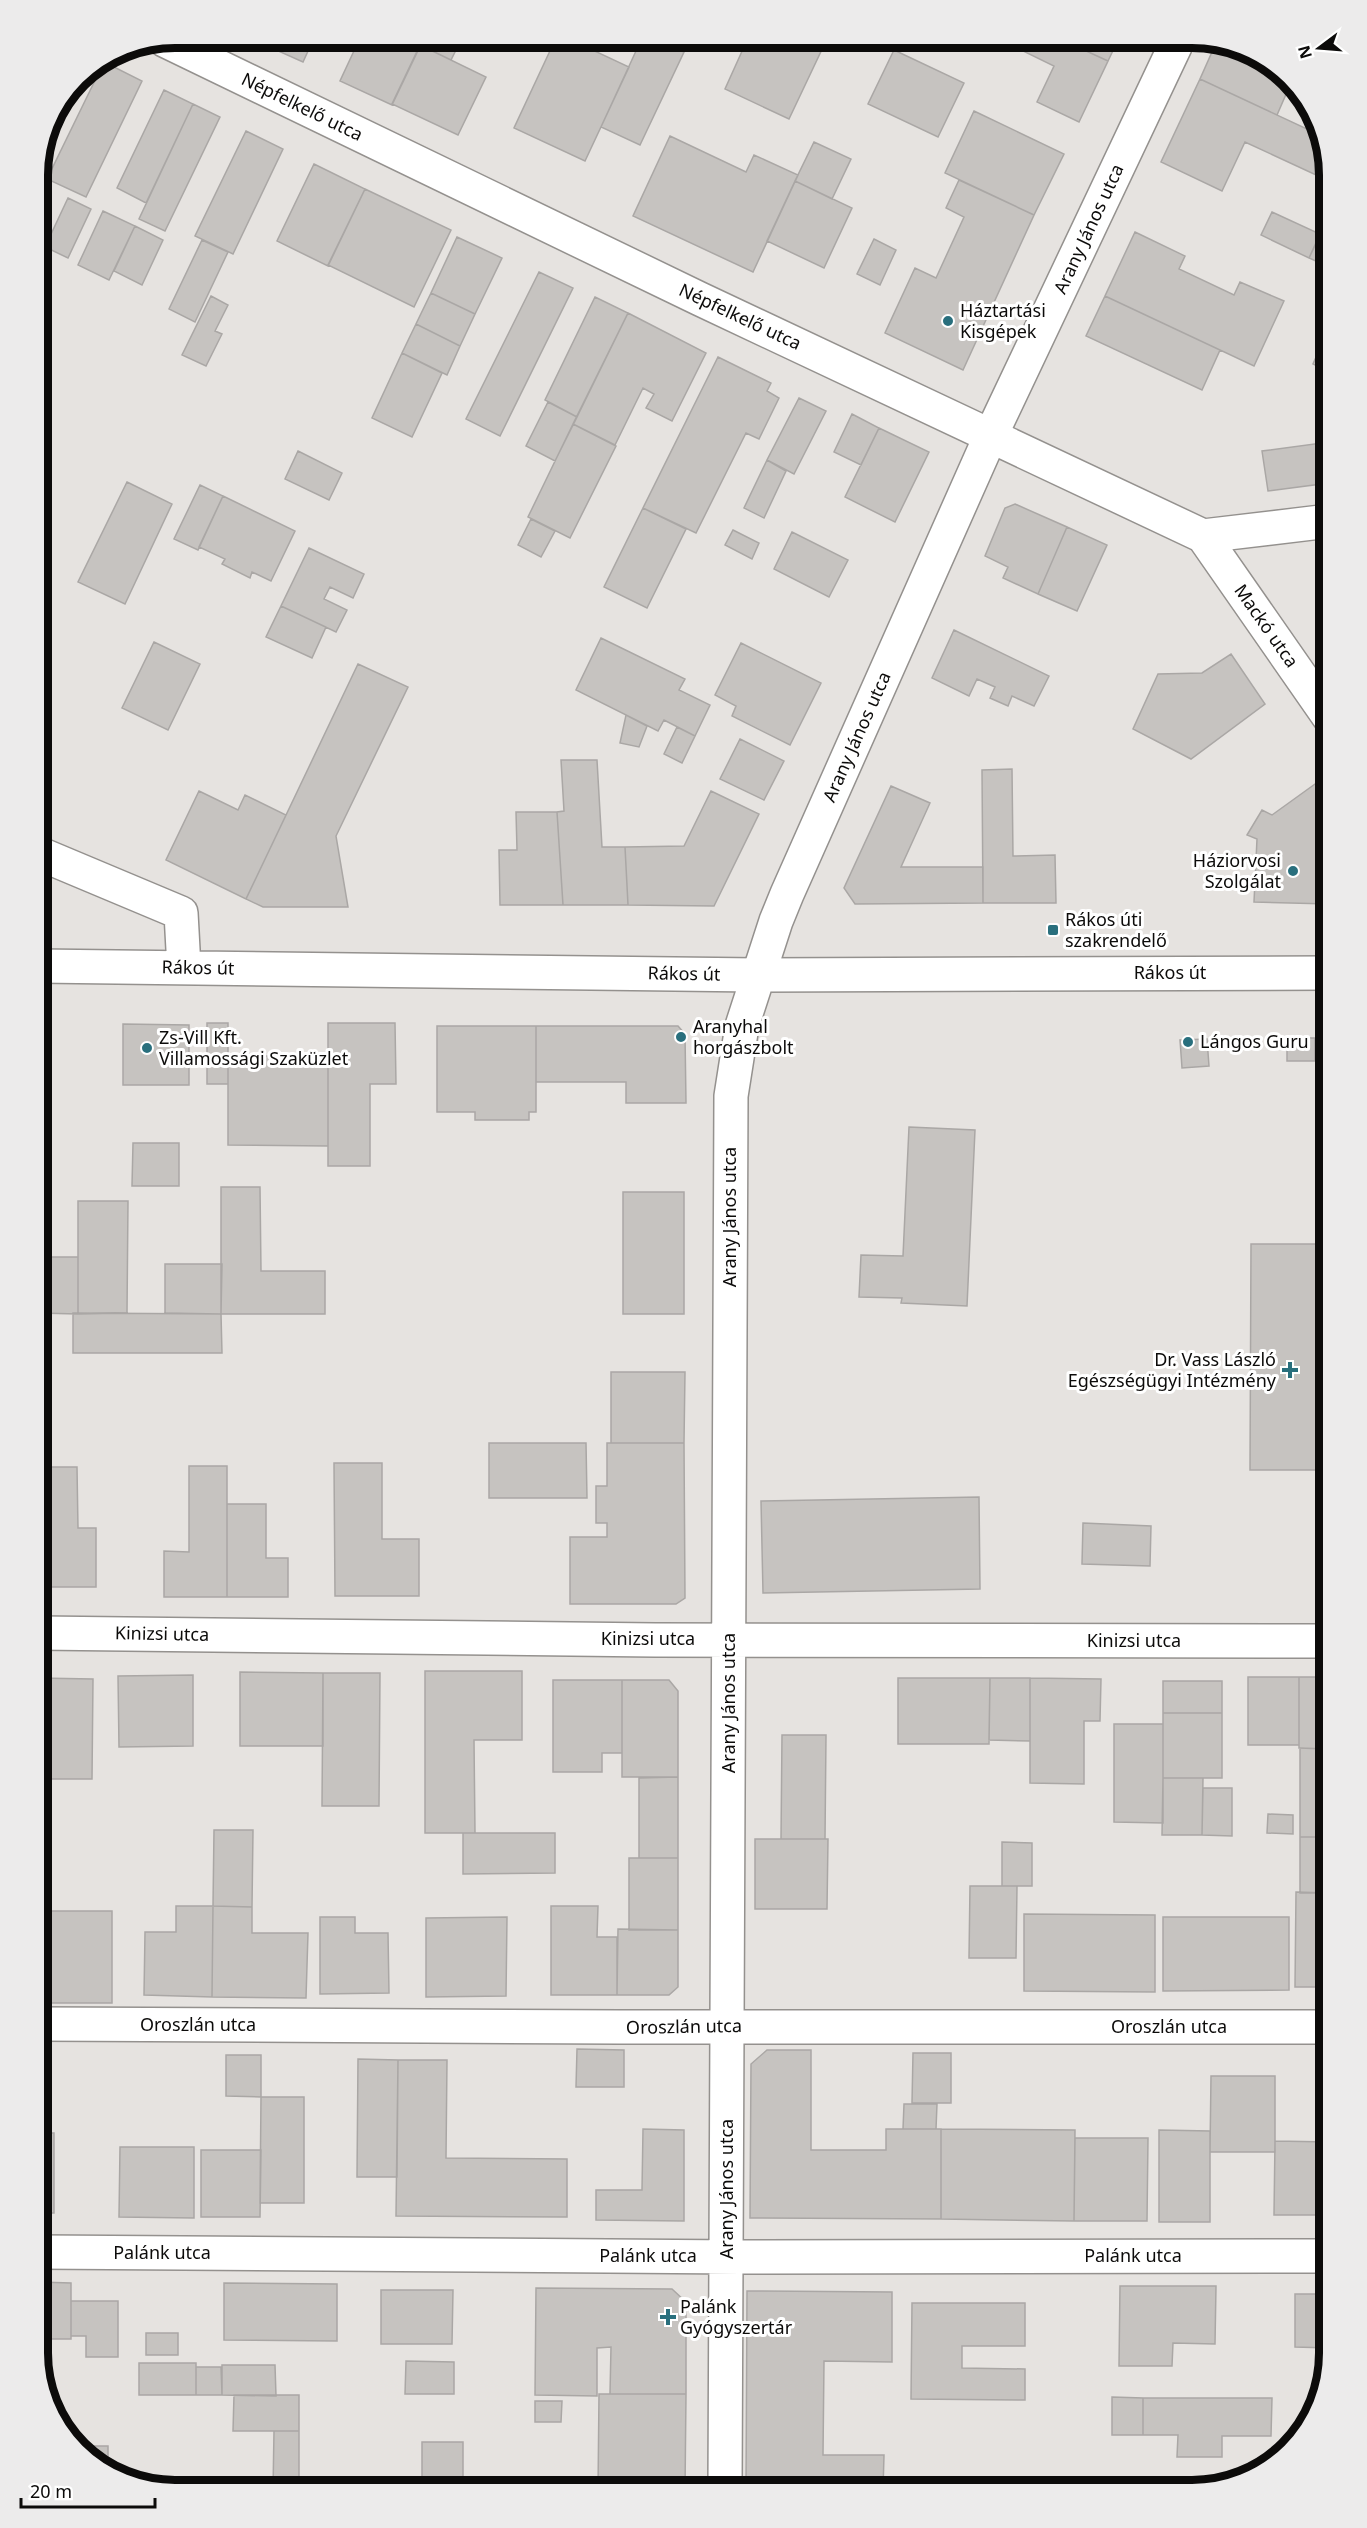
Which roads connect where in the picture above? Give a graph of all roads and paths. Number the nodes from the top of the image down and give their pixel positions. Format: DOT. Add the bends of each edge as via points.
graph roads {
  1 [pos="181,48"];
  2 [pos="1174,48"];
  3 [pos="991,435"];
  4 [pos="1319,522"];
  5 [pos="1203,536"];
  6 [pos="1319,703"];
  7 [pos="48,857"];
  8 [pos="48,966"];
  9 [pos="184,968"];
  10 [pos="1319,973"];
  11 [pos="758,975"];
  12 [pos="48,1633"];
  13 [pos="729,1640"];
  14 [pos="1319,1641"];
  15 [pos="48,2024"];
  16 [pos="728,2027"];
  17 [pos="1319,2027"];
  18 [pos="48,2252"];
  19 [pos="727,2256"];
  20 [pos="1319,2256"];
  21 [pos="725,2480"];
  1 -- 3 [label="street, Népfelkelő utca" via="699,299"];
  2 -- 3 [label="street, Arany János utca"];
  3 -- 5 [label="street, Népfelkelő utca"];
  3 -- 11 [label="street, Arany János utca" via="787,894"];
  4 -- 5 [label="street"];
  5 -- 6 [label="street, Mackó utca"];
  7 -- 9 [label="street" via="181,913"];
  8 -- 9 [label="street, Rákos út"];
  9 -- 11 [label="street, Rákos út"];
  10 -- 11 [label="street, Rákos út"];
  11 -- 13 [label="street, Arany János utca" via="742,1026 730,1096"];
  12 -- 13 [label="street, Kinizsi utca"];
  13 -- 14 [label="street, Kinizsi utca"];
  13 -- 16 [label="street, Arany János utca"];
  15 -- 16 [label="street, Oroszlán utca"];
  16 -- 17 [label="street, Oroszlán utca"];
  16 -- 19 [label="street, Arany János utca"];
  18 -- 19 [label="street, Palánk utca"];
  19 -- 20 [label="street, Palánk utca"];
  19 -- 21 [label="street, Arany János utca"];
}
